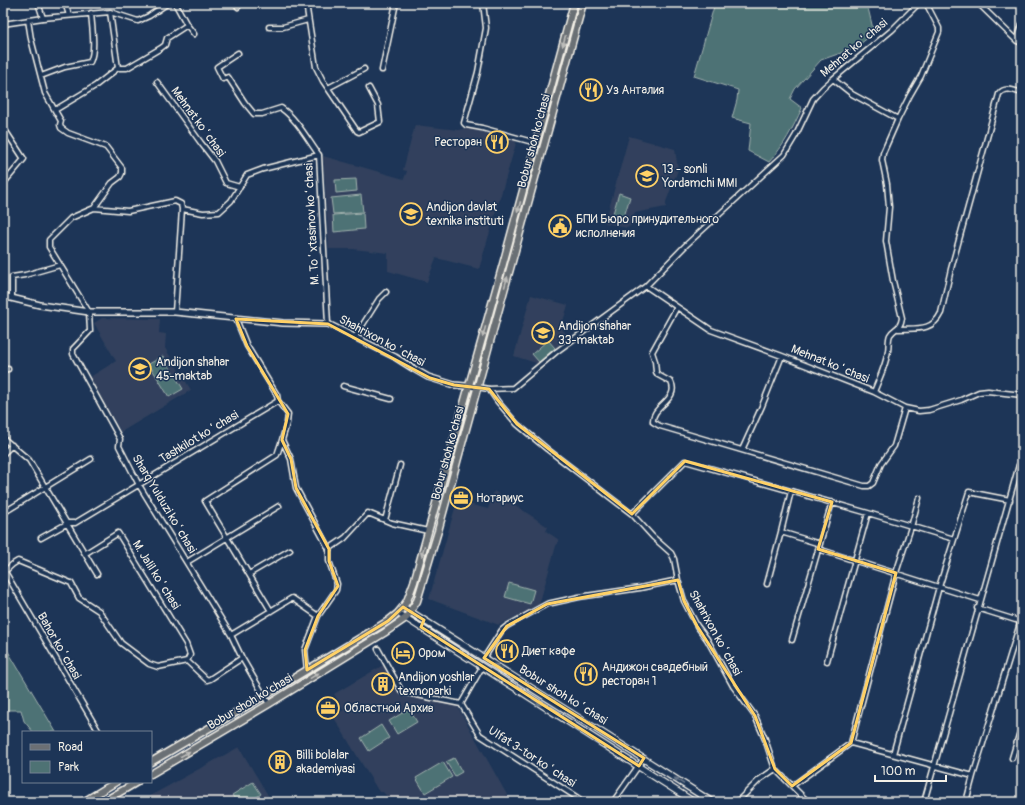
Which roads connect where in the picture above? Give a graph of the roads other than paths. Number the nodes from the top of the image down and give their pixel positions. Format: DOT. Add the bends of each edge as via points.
graph roads {
  1 [pos="38,3"];
  2 [pos="65,3"];
  3 [pos="168,3"];
  4 [pos="175,3"];
  5 [pos="306,3"];
  6 [pos="396,3"];
  7 [pos="483,3"];
  8 [pos="574,3"];
  9 [pos="583,3"];
  10 [pos="919,3"];
  11 [pos="926,3"];
  12 [pos="978,3"];
  13 [pos="110,12"];
  14 [pos="91,13"];
  15 [pos="69,15"];
  16 [pos="43,18"];
  17 [pos="28,20"];
  18 [pos="308,20"];
  19 [pos="3,24"];
  20 [pos="1022,24"];
  21 [pos="187,25"];
  22 [pos="270,27"];
  23 [pos="194,34"];
  24 [pos="1017,41"];
  25 [pos="1022,43"];
  26 [pos="238,52"];
  27 [pos="118,68"];
  28 [pos="364,69"];
  29 [pos="382,70"];
  30 [pos="41,76"];
  31 [pos="833,78"];
  32 [pos="157,82"];
  33 [pos="328,88"];
  34 [pos="369,88"];
  35 [pos="1022,93"];
  36 [pos="55,110"];
  37 [pos="898,119"];
  38 [pos="3,128"];
  39 [pos="536,144"];
  40 [pos="319,155"];
  41 [pos="3,184"];
  42 [pos="240,187"];
  43 [pos="94,208"];
  44 [pos="182,208"];
  45 [pos="60,265"];
  46 [pos="646,286"];
  47 [pos="386,292"];
  48 [pos="3,296"];
  49 [pos="12,298"];
  50 [pos="676,307"];
  51 [pos="89,312"];
  52 [pos="175,312"];
  53 [pos="236,319"];
  54 [pos="328,324"];
  55 [pos="898,329"];
  56 [pos="355,336"];
  57 [pos="782,356"];
  58 [pos="343,386"];
  59 [pos="469,386"];
  60 [pos="477,387"];
  61 [pos="489,389"];
  62 [pos="874,392"];
  63 [pos="1022,395"];
  64 [pos="391,399"];
  65 [pos="278,401"];
  66 [pos="905,408"];
  67 [pos="3,438"];
  68 [pos="282,440"];
  69 [pos="12,445"];
  70 [pos="742,450"];
  71 [pos="3,454"];
  72 [pos="91,459"];
  73 [pos="400,465"];
  74 [pos="1022,465"];
  75 [pos="139,485"];
  76 [pos="46,486"];
  77 [pos="791,491"];
  78 [pos="919,498"];
  79 [pos="1010,500"];
  80 [pos="832,502"];
  81 [pos="279,506"];
  82 [pos="3,513"];
  83 [pos="868,513"];
  84 [pos="632,514"];
  85 [pos="385,520"];
  86 [pos="68,523"];
  87 [pos="911,527"];
  88 [pos="428,531"];
  89 [pos="781,532"];
  90 [pos="227,537"];
  91 [pos="41,538"];
  92 [pos="954,539"];
  93 [pos="820,544"];
  94 [pos="329,549"];
  95 [pos="818,549"];
  96 [pos="290,550"];
  97 [pos="86,553"];
  98 [pos="854,560"];
  99 [pos="187,562"];
  100 [pos="3,571"];
  101 [pos="896,573"];
  102 [pos="97,574"];
  103 [pos="249,574"];
  104 [pos="678,580"];
  105 [pos="767,584"];
  106 [pos="939,587"];
  107 [pos="980,600"];
  108 [pos="404,607"];
  109 [pos="978,608"];
  110 [pos="271,611"];
  111 [pos="411,611"];
  112 [pos="398,613"];
  113 [pos="318,616"];
  114 [pos="406,618"];
  115 [pos="424,620"];
  116 [pos="1022,620"];
  117 [pos="421,628"];
  118 [pos="231,635"];
  119 [pos="792,640"];
  120 [pos="378,649"];
  121 [pos="242,658"];
  122 [pos="484,658"];
  123 [pos="827,660"];
  124 [pos="187,662"];
  125 [pos="482,667"];
  126 [pos="307,670"];
  127 [pos="264,696"];
  128 [pos="269,704"];
  129 [pos="461,704"];
  130 [pos="1022,725"];
  131 [pos="97,731"];
  132 [pos="851,743"];
  133 [pos="893,754"];
  134 [pos="644,758"];
  135 [pos="1012,758"];
  136 [pos="152,761"];
  137 [pos="935,765"];
  138 [pos="639,766"];
  139 [pos="774,769"];
  140 [pos="152,773"];
  141 [pos="973,776"];
  142 [pos="114,783"];
  143 [pos="135,783"];
  144 [pos="792,786"];
  145 [pos="83,802"];
  146 [pos="103,802"];
  147 [pos="584,802"];
  148 [pos="614,802"];
  149 [pos="694,802"];
  150 [pos="712,802"];
  151 [pos="737,802"];
  152 [pos="808,802"];
  153 [pos="924,802"];
  154 [pos="966,802"];
  1 -- 16 [label="street"];
  2 -- 15 [label="street"];
  3 -- 13 [label="street" via="142,20"];
  4 -- 21 [label="street"];
  5 -- 18 [label="street"];
  6 -- 29 [label="street"];
  7 -- 39 [label="street" via="486,28 478,72 464,122 466,125"];
  8 -- 39 [label="main road, Bobur shoh ko'chasi, one-way"];
  60 -- 9 [label="main road, Bobur shoh ko'chasi, one-way"];
  10 -- 31 [label="street, Mehnat koʻchasi" via="892,30"];
  11 -- 37 [label="street, Mehnat koʻchasi" via="939,32 921,76"];
  12 -- 24 [label="street"];
  13 -- 14 [label="street"];
  13 -- 27 [label="street"];
  14 -- 15 [label="street"];
  14 -- 30 [label="street" via="93,37 90,62 65,67"];
  15 -- 16 [label="street"];
  16 -- 17 [label="street"];
  17 -- 19 [label="street"];
  17 -- 30 [label="street"];
  18 -- 22 [label="street" via="283,27"];
  18 -- 33 [label="street" via="316,67"];
  20 -- 24 [label="street"];
  21 -- 23 [label="street"];
  21 -- 27 [label="street" via="167,38 165,45 134,65"];
  24 -- 25 [label="street"];
  26 -- 40 [label="street" via="217,67 223,79 228,77 254,114 281,108"];
  27 -- 36 [label="street" via="95,86"];
  28 -- 33 [label="street"];
  30 -- 36 [label="street" via="45,93"];
  31 -- 37 [label="street" via="852,94"];
  31 -- 46 [label="street, Mehnat koʻchasi" via="813,99 784,156 686,245"];
  32 -- 42 [label="street, Mehnat koʻchasi" via="213,158 226,183"];
  33 -- 34 [label="street" via="359,132 380,122 378,105"];
  35 -- 55 [label="street" via="1006,89 999,94 938,319 934,324 924,328"];
  36 -- 43 [label="street" via="61,121 61,128 106,147 122,168 120,176"];
  37 -- 55 [label="street, Mehnat koʻchasi" via="882,160 889,207 886,241 902,318"];
  38 -- 41 [label="street" via="24,159"];
  39 -- 59 [label="main road, Bobur shoh ko'chasi, one-way"];
  40 -- 42 [label="street, M. Toʻxtasinov koʻchasi" via="247,175"];
  40 -- 54 [label="street, M. Toʻxtasinov koʻchasi"];
  42 -- 44 [label="street, M. Toʻxtasinov koʻchasi" via="231,201 219,212 203,213"];
  43 -- 44 [label="street, M. Toʻxtasinov koʻchasi" via="128,211 175,201 181,204"];
  43 -- 45 [label="street, M. Toʻxtasinov koʻchasi" via="71,218 48,240 49,247"];
  44 -- 52 [label="street"];
  45 -- 49 [label="street" via="12,277"];
  45 -- 51 [label="street, M. Toʻxtasinov koʻchasi"];
  46 -- 50 [label="street, Mehnat koʻchasi"];
  46 -- 61 [label="street, Mehnat koʻchasi" via="556,352 513,388"];
  47 -- 56 [label="street"];
  48 -- 49 [label="street, Shahrixon koʻchasi"];
  49 -- 51 [label="street, Shahrixon koʻchasi"];
  50 -- 57 [label="street, Mehnat koʻchasi" via="711,330"];
  50 -- 70 [label="street" via="652,352 656,372 671,382 673,389 655,414 653,422"];
  51 -- 52 [label="street, Shahrixon koʻchasi"];
  51 -- 75 [label="street, Sharq Yulduzi koʻchasi" via="90,331 72,352 120,439 119,446"];
  52 -- 53 [label="street, Shahrixon koʻchasi"];
  53 -- 54 [label="street, Shahrixon koʻchasi"];
  53 -- 65 [label="street" via="247,346 277,395"];
  54 -- 56 [label="street, Shahrixon koʻchasi"];
  55 -- 62 [label="street, Mehnat koʻchasi" via="889,336 888,351"];
  56 -- 59 [label="street, Shahrixon koʻchasi" via="428,377"];
  57 -- 62 [label="street, Mehnat koʻchasi"];
  57 -- 70 [label="street"];
  58 -- 64 [label="street"];
  59 -- 60 [label="street, Shahrixon koʻchasi"];
  59 -- 88 [label="main road, Bobur shoh ko'chasi"];
  60 -- 61 [label="street, Mehnat koʻchasi"];
  60 -- 111 [label="main road, Bobur shoh ko'chasi" via="421,589"];
  61 -- 84 [label="street, Shahrixon koʻchasi" via="517,424"];
  62 -- 66 [label="street"];
  63 -- 66 [label="street" via="988,391 929,410"];
  65 -- 68 [label="street" via="288,414"];
  65 -- 75 [label="street, Tashkilot koʻchasi"];
  66 -- 70 [label="street" via="894,446 869,486"];
  67 -- 69 [label="street"];
  68 -- 90 [label="street" via="278,455 205,500"];
  68 -- 94 [label="street" via="291,459 296,488"];
  69 -- 71 [label="street"];
  69 -- 76 [label="street" via="29,460"];
  72 -- 76 [label="street"];
  73 -- 85 [label="street"];
  74 -- 79 [label="street" via="1019,465"];
  75 -- 86 [label="street, Tashkilot koʻchasi" via="75,523"];
  75 -- 99 [label="street, Sharq Yulduzi koʻchasi"];
  76 -- 82 [label="street"];
  76 -- 86 [label="street"];
  77 -- 80 [label="street"];
  77 -- 84 [label="street" via="685,461"];
  77 -- 89 [label="street"];
  78 -- 87 [label="street"];
  79 -- 92 [label="street" via="969,492"];
  79 -- 107 [label="street"];
  80 -- 83 [label="street"];
  80 -- 93 [label="street"];
  81 -- 90 [label="street"];
  83 -- 87 [label="street"];
  83 -- 98 [label="street"];
  84 -- 104 [label="street, Shahrixon koʻchasi" via="671,552"];
  85 -- 88 [label="street"];
  85 -- 94 [label="street" via="368,513 345,538"];
  86 -- 91 [label="street, Tashkilot koʻchasi"];
  86 -- 97 [label="street"];
  87 -- 92 [label="street"];
  87 -- 101 [label="street"];
  88 -- 108 [label="main road, Bobur shoh ko'chasi, one-way" via="414,584"];
  89 -- 93 [label="street"];
  89 -- 105 [label="street"];
  90 -- 99 [label="street"];
  90 -- 103 [label="street"];
  92 -- 106 [label="street"];
  93 -- 95 [label="street"];
  94 -- 113 [label="street" via="329,561 338,587"];
  95 -- 98 [label="street"];
  95 -- 119 [label="street"];
  96 -- 103 [label="street"];
  97 -- 102 [label="street"];
  97 -- 124 [label="street, M. Jalil koʻchasi" via="118,533 186,644 190,655"];
  98 -- 101 [label="street"];
  98 -- 123 [label="street"];
  99 -- 118 [label="street, Sharq Yulduzi koʻchasi"];
  100 -- 124 [label="street" via="18,562 71,583 79,598 99,611 121,643 149,664 158,667"];
  100 -- 131 [label="street, Bahor koʻchasi"];
  101 -- 106 [label="street"];
  101 -- 132 [label="street"];
  103 -- 110 [label="street"];
  104 -- 122 [label="street" via="579,596 547,604 502,630"];
  104 -- 139 [label="street, Shahrixon koʻchasi" via="684,602 697,626 733,686 755,716"];
  106 -- 107 [label="street"];
  106 -- 133 [label="street"];
  107 -- 109 [label="street"];
  108 -- 111 [label="main road, Bobur shoh koʻchasi"];
  108 -- 112 [label="main road, Bobur shoh ko'chasi"];
  109 -- 116 [label="street"];
  109 -- 137 [label="street"];
  110 -- 113 [label="street" via="292,598"];
  110 -- 118 [label="street"];
  111 -- 114 [label="main road, Bobur shoh ko'chasi"];
  111 -- 115 [label="main road, Bobur shoh koʻchasi"];
  112 -- 114 [label="main road, Bobur shoh koʻchasi"];
  112 -- 126 [label="main road, Bobur shoh ko'chasi"];
  113 -- 126 [label="street" via="305,650"];
  114 -- 117 [label="main road, Bobur shoh koʻchasi"];
  128 -- 114 [label="main road, Bobur shoh ko'chasi, one-way"];
  115 -- 117 [label="main road"];
  115 -- 122 [label="main road, Bobur shoh koʻchasi"];
  116 -- 141 [label="street"];
  117 -- 125 [label="main road, Bobur shoh koʻchasi"];
  118 -- 121 [label="street, Sharq Yulduzi koʻchasi"];
  120 -- 129 [label="street" via="402,692"];
  121 -- 124 [label="street" via="207,680"];
  121 -- 127 [label="street, Sharq Yulduzi koʻchasi"];
  134 -- 122 [label="main road, Bobur shoh koʻchasi, one-way"];
  125 -- 129 [label="street"];
  125 -- 138 [label="main road, Bobur shoh koʻchasi, one-way"];
  126 -- 127 [label="main road, Bobur shoh ko'chasi"];
  127 -- 128 [label="street, Sharq Yulduzi koʻchasi"];
  127 -- 136 [label="main road, Bobur shoh ko'chasi"];
  140 -- 128 [label="main road, Bobur shoh ko'chasi, one-way"];
  129 -- 147 [label="street, Ulfat 3-tor koʻchasi" via="480,735"];
  130 -- 135 [label="street"];
  132 -- 133 [label="street"];
  132 -- 144 [label="street"];
  133 -- 137 [label="street"];
  134 -- 138 [label="street"];
  150 -- 134 [label="main road, Bobur shoh koʻchasi, one-way"];
  137 -- 141 [label="street"];
  137 -- 153 [label="street"];
  138 -- 148 [label="street"];
  138 -- 149 [label="main road, Bobur shoh koʻchasi"];
  139 -- 144 [label="street, Shahrixon koʻchasi"];
  139 -- 151 [label="street"];
  141 -- 154 [label="street"];
  142 -- 145 [label="main road"];
  143 -- 146 [label="main road"];
  144 -- 152 [label="street, Shahrixon koʻchasi"];
}
